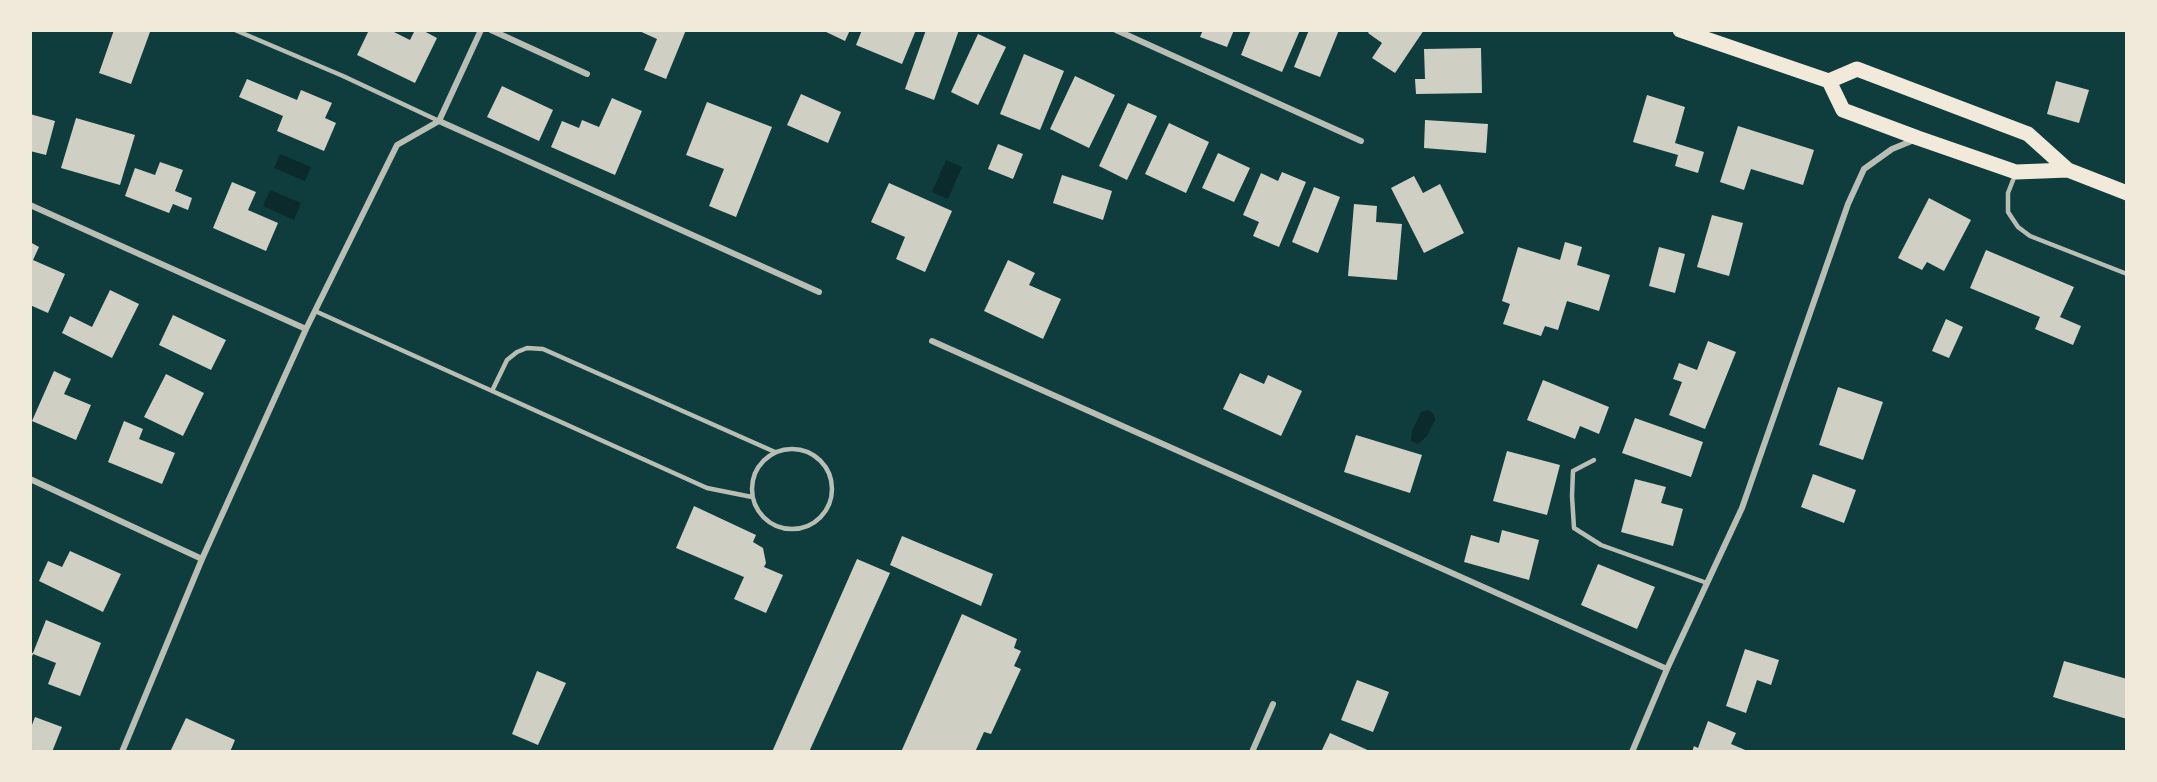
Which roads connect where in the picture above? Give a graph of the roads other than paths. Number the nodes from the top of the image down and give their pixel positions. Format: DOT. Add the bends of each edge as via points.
graph roads {
  1 [pos="235,30"];
  2 [pos="481,30"];
  3 [pos="491,30"];
  4 [pos="1116,30"];
  5 [pos="1680,30"];
  6 [pos="587,74"];
  7 [pos="1829,81"];
  8 [pos="439,122"];
  9 [pos="1918,138"];
  10 [pos="1361,141"];
  11 [pos="2068,170"];
  12 [pos="2016,172"];
  13 [pos="2127,193"];
  14 [pos="30,205"];
  15 [pos="2127,274"];
  16 [pos="819,292"];
  17 [pos="315,311"];
  18 [pos="306,328"];
  19 [pos="932,341"];
  20 [pos="492,391"];
  21 [pos="776,452"];
  22 [pos="1594,460"];
  23 [pos="30,479"];
  24 [pos="752,497"];
  25 [pos="202,559"];
  26 [pos="1707,583"];
  27 [pos="1667,669"];
  28 [pos="1273,704"];
  29 [pos="122,752"];
  30 [pos="1252,752"];
  31 [pos="1632,752"];
  1 -- 8 [label="lane" via="344,75"];
  2 -- 8 [label="street"];
  3 -- 6 [label="street"];
  4 -- 10 [label="street"];
  5 -- 7 [label="main road"];
  7 -- 9 [label="main road" via="1843,110"];
  7 -- 11 [label="main road" via="1857,69 2028,134"];
  8 -- 16 [label="street"];
  8 -- 17 [label="street" via="397,144"];
  9 -- 12 [label="main road"];
  9 -- 26 [label="street" via="1892,149 1864,169 1848,204 1742,508"];
  11 -- 12 [label="main road"];
  11 -- 13 [label="main road"];
  12 -- 15 [label="lane" via="2008,193 2008,212 2018,227 2030,236"];
  14 -- 18 [label="street"];
  17 -- 18 [label="street"];
  17 -- 20 [label="lane"];
  18 -- 25 [label="street"];
  19 -- 27 [label="street"];
  20 -- 21 [label="lane" via="507,360 527,348 543,349"];
  20 -- 24 [label="lane" via="707,489"];
  21 -- 24 [label="lane" via="756,470"];
  21 -- 24 [label="lane" via="802,450 824,465 831,477 830,503 814,523 789,529 765,519"];
  22 -- 26 [label="lane" via="1574,471 1574,528 1601,545"];
  23 -- 25 [label="street"];
  25 -- 29 [label="street"];
  26 -- 27 [label="street"];
  27 -- 31 [label="street"];
  28 -- 30 [label="street"];
}
